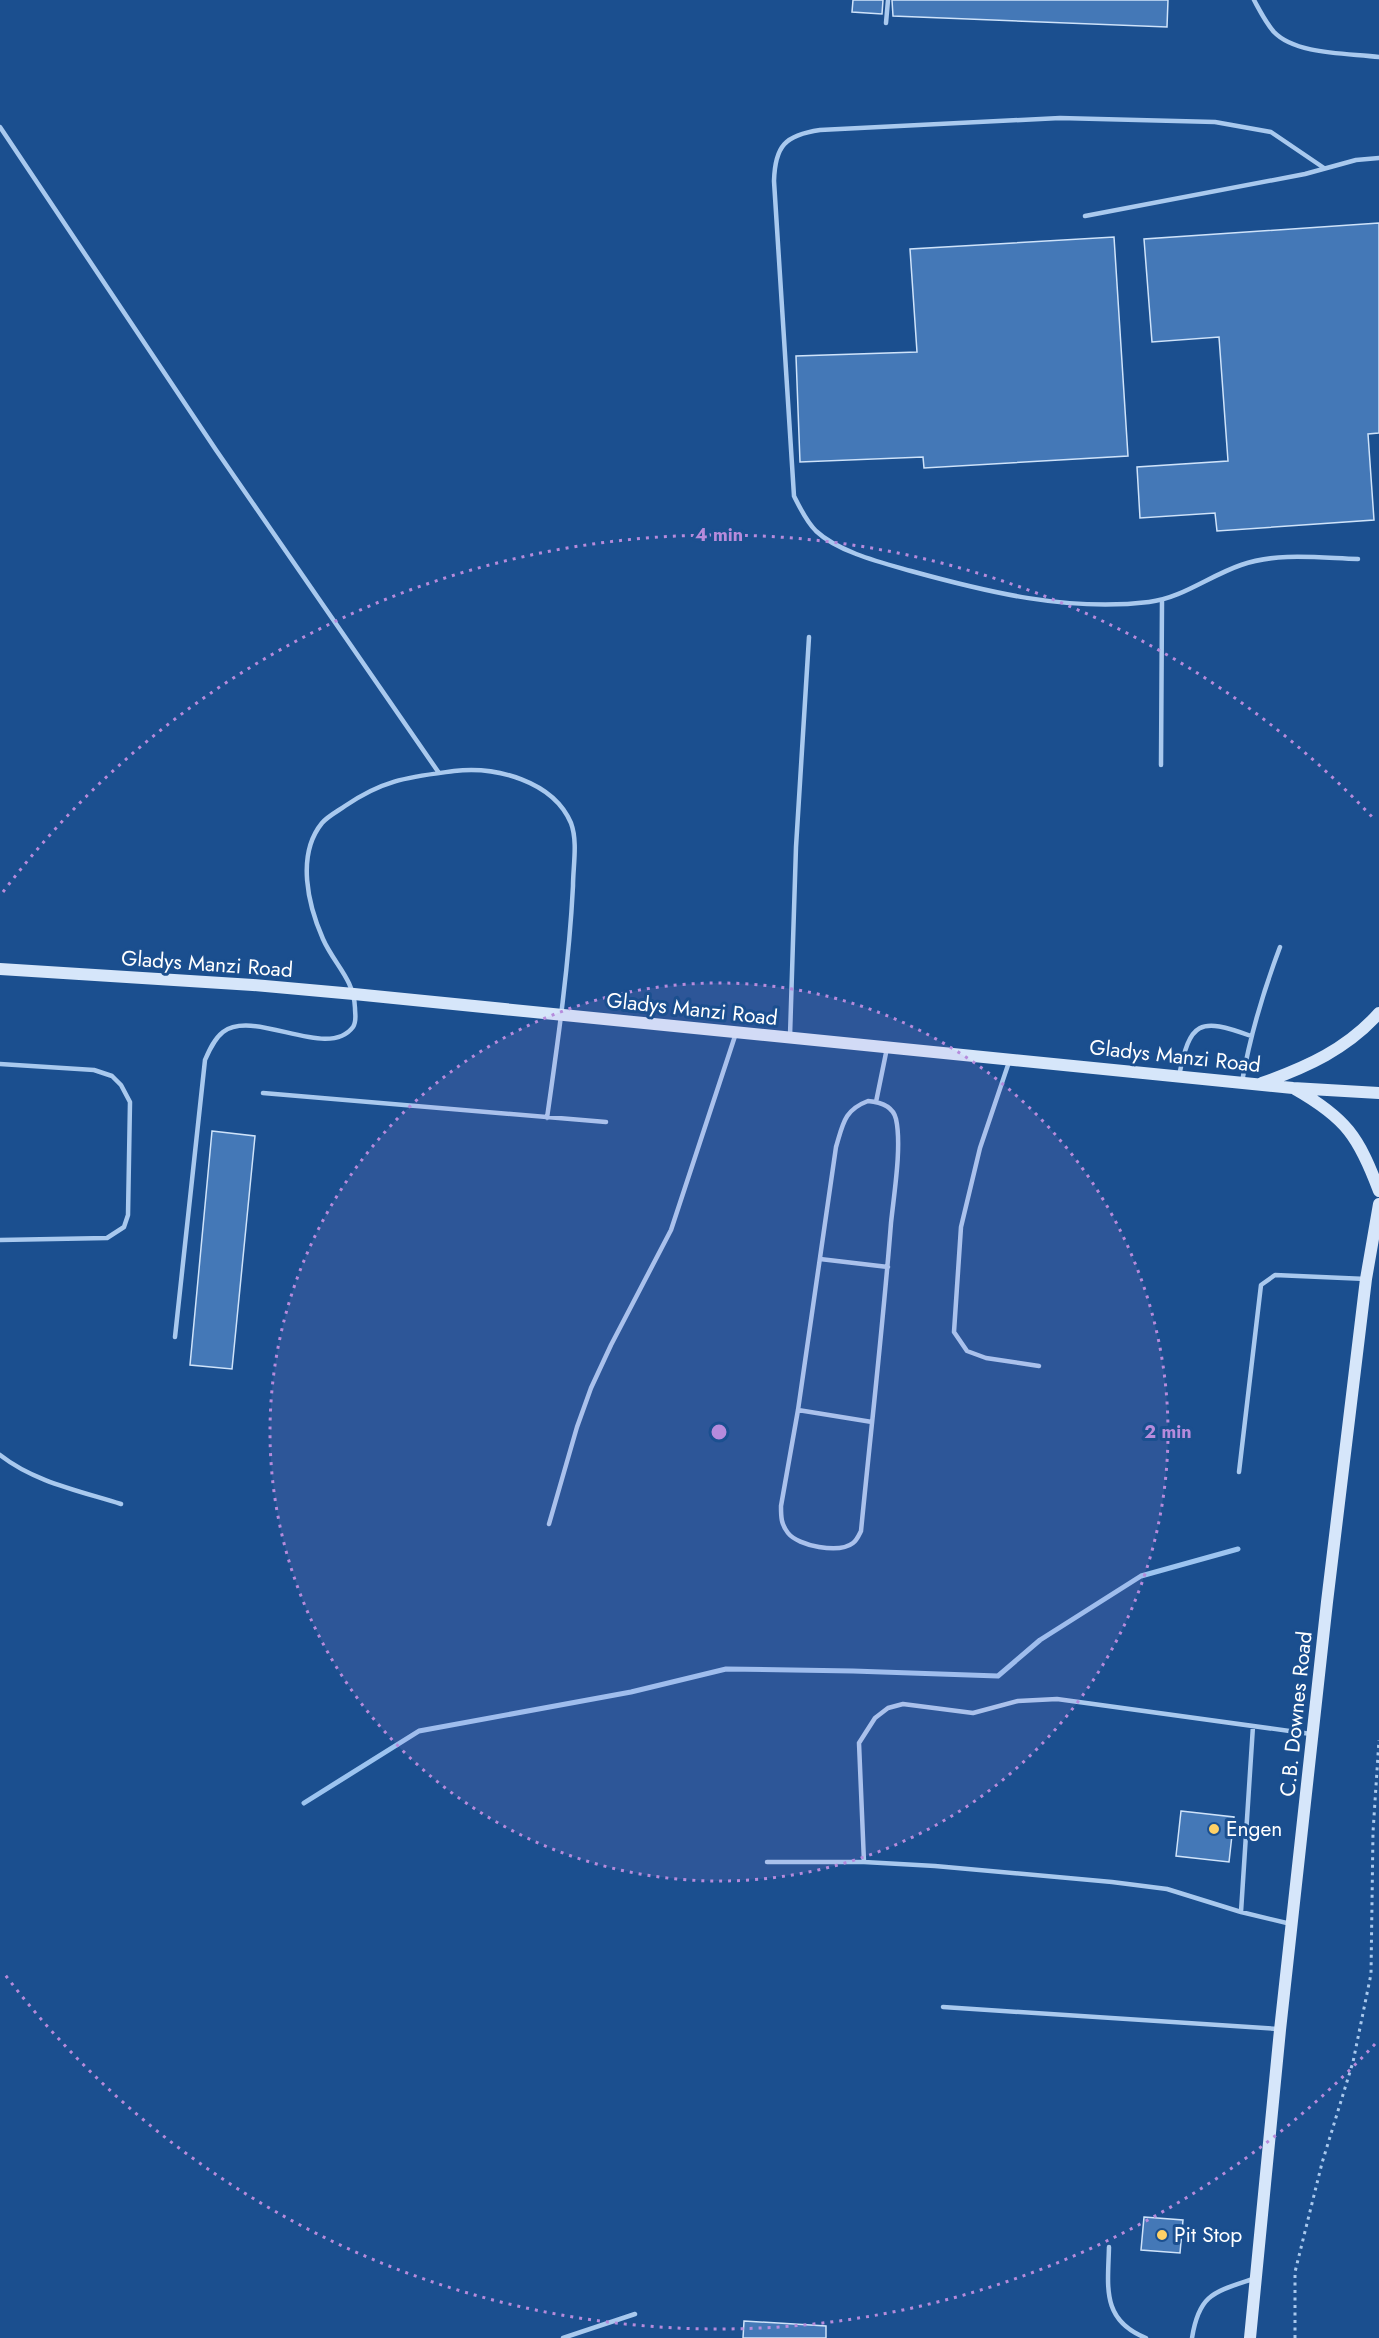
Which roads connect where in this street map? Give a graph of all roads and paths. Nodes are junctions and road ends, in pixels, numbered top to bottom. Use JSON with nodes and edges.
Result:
{"nodes":[{"id":1,"x":888,"y":0,"type":"edge"},
{"id":2,"x":1254,"y":0,"type":"edge"},
{"id":3,"x":886,"y":23,"type":"dead end"},
{"id":4,"x":1379,"y":57,"type":"edge"},
{"id":5,"x":0,"y":128,"type":"edge"},
{"id":6,"x":1379,"y":158,"type":"edge"},
{"id":7,"x":1324,"y":168,"type":"junction"},
{"id":8,"x":1085,"y":216,"type":"dead end"},
{"id":9,"x":1358,"y":559,"type":"dead end"},
{"id":10,"x":1162,"y":600,"type":"junction"},
{"id":11,"x":809,"y":637,"type":"dead end"},
{"id":12,"x":1161,"y":765,"type":"dead end"},
{"id":13,"x":439,"y":773,"type":"junction"},
{"id":14,"x":1280,"y":947,"type":"dead end"},
{"id":15,"x":0,"y":969,"type":"edge"},
{"id":16,"x":354,"y":994,"type":"junction"},
{"id":17,"x":1379,"y":1013,"type":"edge"},
{"id":18,"x":562,"y":1015,"type":"junction"},
{"id":19,"x":736,"y":1033,"type":"junction"},
{"id":20,"x":1251,"y":1036,"type":"junction"},
{"id":21,"x":790,"y":1038,"type":"junction"},
{"id":22,"x":887,"y":1047,"type":"junction"},
{"id":23,"x":1010,"y":1059,"type":"junction"},
{"id":24,"x":0,"y":1064,"type":"edge"},
{"id":25,"x":1179,"y":1076,"type":"junction"},
{"id":26,"x":1242,"y":1083,"type":"junction"},
{"id":27,"x":1258,"y":1084,"type":"junction"},
{"id":28,"x":1293,"y":1088,"type":"junction"},
{"id":29,"x":263,"y":1093,"type":"dead end"},
{"id":30,"x":1379,"y":1093,"type":"edge"},
{"id":31,"x":876,"y":1102,"type":"junction"},
{"id":32,"x":547,"y":1118,"type":"junction"},
{"id":33,"x":606,"y":1122,"type":"dead end"},
{"id":34,"x":1379,"y":1191,"type":"edge"},
{"id":35,"x":1379,"y":1204,"type":"edge"},
{"id":36,"x":1377,"y":1226,"type":"edge"},
{"id":37,"x":0,"y":1240,"type":"edge"},
{"id":38,"x":820,"y":1259,"type":"junction"},
{"id":39,"x":888,"y":1267,"type":"junction"},
{"id":40,"x":1366,"y":1280,"type":"junction"},
{"id":41,"x":175,"y":1337,"type":"dead end"},
{"id":42,"x":1039,"y":1366,"type":"dead end"},
{"id":43,"x":798,"y":1410,"type":"junction"},
{"id":44,"x":872,"y":1422,"type":"junction"},
{"id":45,"x":0,"y":1455,"type":"edge"},
{"id":46,"x":1239,"y":1472,"type":"dead end"},
{"id":47,"x":121,"y":1504,"type":"dead end"},
{"id":48,"x":549,"y":1524,"type":"dead end"},
{"id":49,"x":1253,"y":1726,"type":"junction"},
{"id":50,"x":1313,"y":1734,"type":"junction"},
{"id":51,"x":1379,"y":1740,"type":"edge"},
{"id":52,"x":767,"y":1862,"type":"dead end"},
{"id":53,"x":864,"y":1862,"type":"junction"},
{"id":54,"x":1241,"y":1912,"type":"junction"},
{"id":55,"x":1292,"y":1924,"type":"junction"},
{"id":56,"x":943,"y":2007,"type":"dead end"},
{"id":57,"x":1280,"y":2030,"type":"junction"},
{"id":58,"x":1109,"y":2247,"type":"dead end"},
{"id":59,"x":1256,"y":2278,"type":"junction"},
{"id":60,"x":635,"y":2314,"type":"dead end"},
{"id":61,"x":563,"y":2338,"type":"edge"},
{"id":62,"x":1146,"y":2338,"type":"edge"},
{"id":63,"x":1192,"y":2338,"type":"edge"},
{"id":64,"x":1250,"y":2338,"type":"edge"},
{"id":65,"x":1295,"y":2338,"type":"edge"}],
"edges":[{"from":1,"to":3,"type":"lane"},
{"from":2,"to":4,"type":"lane"},
{"from":5,"to":13,"type":"lane"},
{"from":6,"to":7,"type":"lane"},
{"from":7,"to":8,"type":"lane"},
{"from":7,"to":10,"type":"lane"},
{"from":9,"to":10,"type":"lane"},
{"from":10,"to":12,"type":"lane"},
{"from":11,"to":21,"type":"lane"},
{"from":13,"to":16,"type":"lane"},
{"from":13,"to":18,"type":"lane"},
{"from":14,"to":20,"type":"lane"},
{"from":15,"to":16,"type":"main road","name":"Gladys Manzi Road"},
{"from":16,"to":18,"type":"main road","name":"Gladys Manzi Road"},
{"from":16,"to":41,"type":"lane"},
{"from":17,"to":27,"type":"main road"},
{"from":18,"to":19,"type":"main road","name":"Gladys Manzi Road"},
{"from":18,"to":32,"type":"lane"},
{"from":19,"to":21,"type":"main road","name":"Gladys Manzi Road"},
{"from":19,"to":48,"type":"lane"},
{"from":20,"to":25,"type":"lane"},
{"from":20,"to":26,"type":"lane"},
{"from":21,"to":22,"type":"main road","name":"Gladys Manzi Road"},
{"from":22,"to":23,"type":"main road","name":"Gladys Manzi Road"},
{"from":22,"to":31,"type":"lane"},
{"from":23,"to":25,"type":"main road","name":"Gladys Manzi Road"},
{"from":23,"to":42,"type":"lane"},
{"from":24,"to":37,"type":"lane"},
{"from":25,"to":26,"type":"main road","name":"Gladys Manzi Road"},
{"from":26,"to":27,"type":"main road","name":"Gladys Manzi Road"},
{"from":27,"to":28,"type":"main road","name":"Gladys Manzi Road"},
{"from":28,"to":30,"type":"main road","name":"Gladys Manzi Road"},
{"from":28,"to":34,"type":"main road"},
{"from":29,"to":32,"type":"lane"},
{"from":31,"to":38,"type":"lane"},
{"from":31,"to":39,"type":"lane"},
{"from":32,"to":33,"type":"lane"},
{"from":35,"to":36,"type":"main road","name":"C.B. Downes Road"},
{"from":36,"to":40,"type":"main road","name":"C.B. Downes Road"},
{"from":38,"to":39,"type":"lane"},
{"from":38,"to":43,"type":"lane"},
{"from":39,"to":44,"type":"lane"},
{"from":40,"to":46,"type":"lane"},
{"from":40,"to":50,"type":"main road","name":"C.B. Downes Road"},
{"from":43,"to":44,"type":"lane"},
{"from":43,"to":44,"type":"lane"},
{"from":45,"to":47,"type":"lane"},
{"from":49,"to":50,"type":"lane"},
{"from":49,"to":53,"type":"lane"},
{"from":49,"to":54,"type":"lane"},
{"from":50,"to":55,"type":"main road","name":"C.B. Downes Road"},
{"from":51,"to":65,"type":"path"},
{"from":52,"to":53,"type":"lane"},
{"from":53,"to":54,"type":"lane"},
{"from":54,"to":55,"type":"lane"},
{"from":55,"to":57,"type":"main road","name":"C.B. Downes Road"},
{"from":56,"to":57,"type":"lane"},
{"from":57,"to":59,"type":"main road","name":"C.B. Downes Road"},
{"from":58,"to":62,"type":"lane"},
{"from":59,"to":63,"type":"lane"},
{"from":59,"to":64,"type":"main road","name":"C.B. Downes Road"},
{"from":60,"to":61,"type":"lane"}]}
